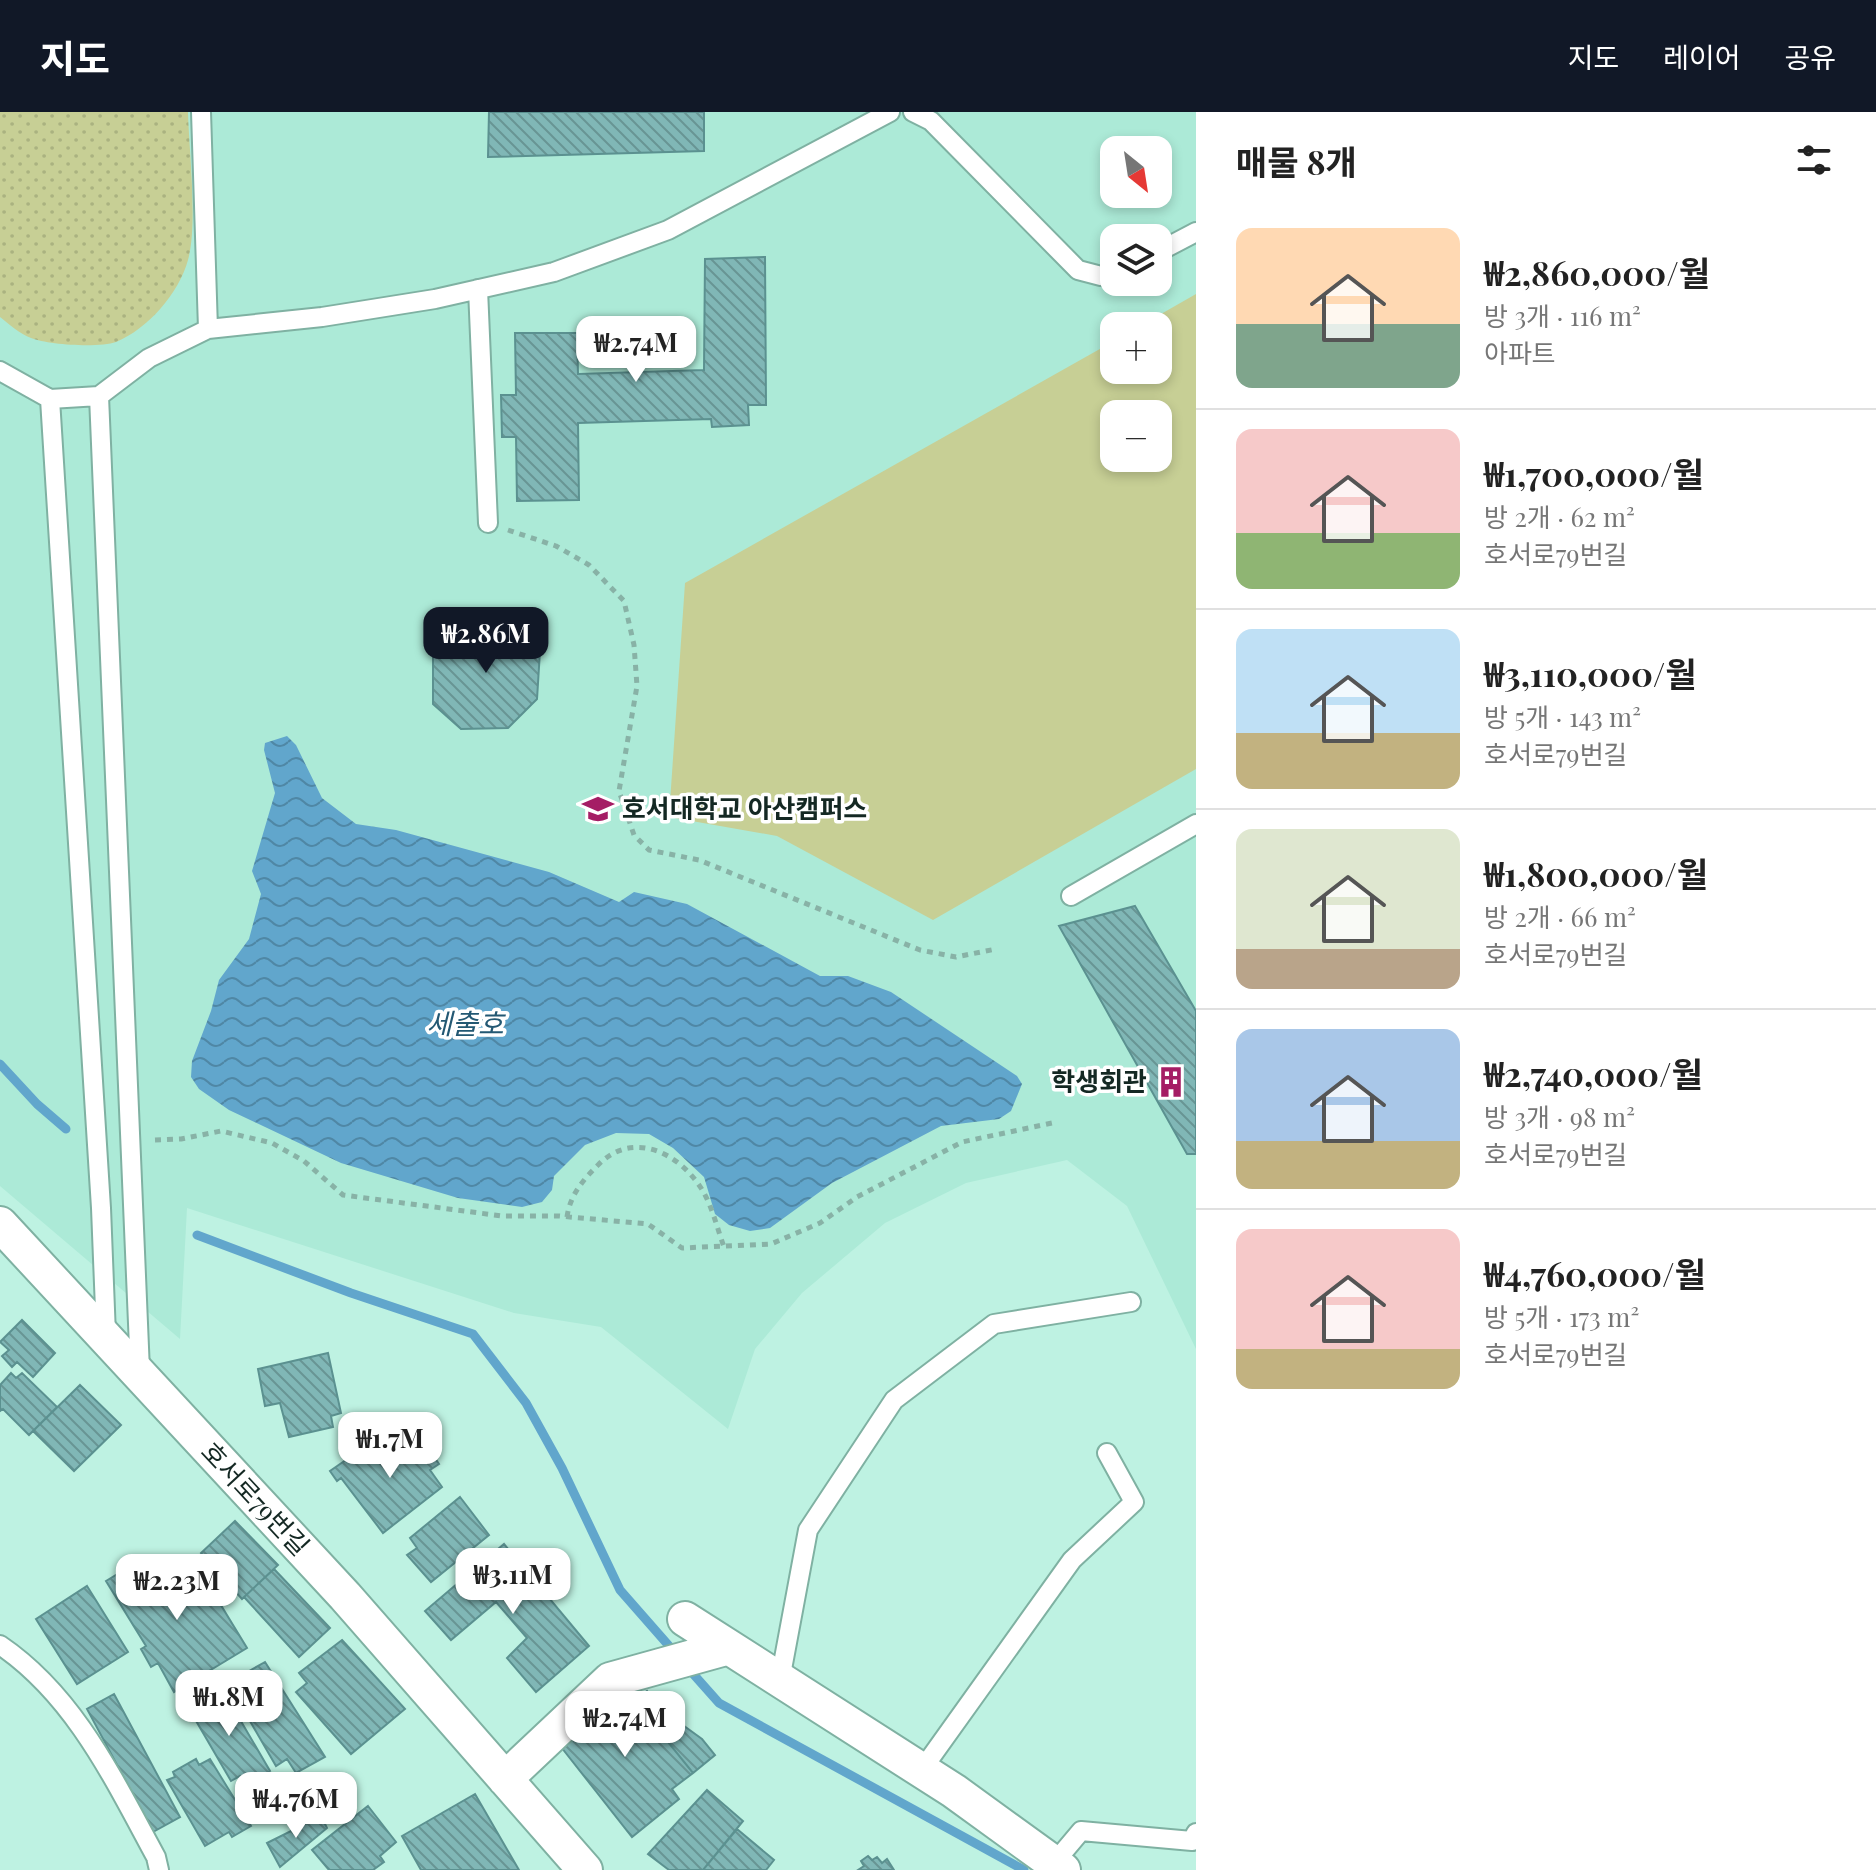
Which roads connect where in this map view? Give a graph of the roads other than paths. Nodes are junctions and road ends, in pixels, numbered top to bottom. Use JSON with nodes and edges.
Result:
{"nodes":[{"id":1,"x":201,"y":112,"type":"edge"},
{"id":2,"x":890,"y":112,"type":"edge"},
{"id":3,"x":913,"y":112,"type":"edge"},
{"id":4,"x":868,"y":117,"type":"edge"},
{"id":5,"x":1196,"y":232,"type":"edge"},
{"id":6,"x":1172,"y":245,"type":"edge"},
{"id":7,"x":1100,"y":276,"type":"edge"},
{"id":8,"x":478,"y":289,"type":"junction"},
{"id":9,"x":208,"y":329,"type":"junction"},
{"id":10,"x":0,"y":371,"type":"edge"},
{"id":11,"x":99,"y":396,"type":"junction"},
{"id":12,"x":50,"y":399,"type":"junction"},
{"id":13,"x":488,"y":523,"type":"road end"},
{"id":14,"x":1196,"y":824,"type":"edge"},
{"id":15,"x":1071,"y":896,"type":"dead end"},
{"id":16,"x":0,"y":1224,"type":"edge"},
{"id":17,"x":1131,"y":1302,"type":"dead end"},
{"id":18,"x":106,"y":1338,"type":"junction"},
{"id":19,"x":140,"y":1373,"type":"junction"},
{"id":20,"x":1107,"y":1453,"type":"dead end"},
{"id":21,"x":685,"y":1619,"type":"dead end"},
{"id":22,"x":0,"y":1645,"type":"edge"},
{"id":23,"x":721,"y":1650,"type":"junction"},
{"id":24,"x":780,"y":1680,"type":"junction"},
{"id":25,"x":921,"y":1771,"type":"junction"},
{"id":26,"x":505,"y":1779,"type":"junction"},
{"id":27,"x":1196,"y":1833,"type":"edge"},
{"id":28,"x":1058,"y":1867,"type":"edge"},
{"id":29,"x":159,"y":1870,"type":"edge"},
{"id":30,"x":585,"y":1870,"type":"edge"}],
"edges":[{"from":1,"to":9,"type":"lane"},
{"from":2,"to":4,"type":"lane"},
{"from":3,"to":7,"type":"lane"},
{"from":4,"to":8,"type":"lane"},
{"from":5,"to":6,"type":"lane"},
{"from":8,"to":9,"type":"lane"},
{"from":8,"to":13,"type":"lane"},
{"from":9,"to":11,"type":"lane"},
{"from":10,"to":12,"type":"lane"},
{"from":11,"to":12,"type":"lane"},
{"from":11,"to":19,"type":"lane"},
{"from":12,"to":18,"type":"lane"},
{"from":14,"to":15,"type":"lane"},
{"from":16,"to":18,"type":"street","name":"호서로79번길"},
{"from":17,"to":24,"type":"lane"},
{"from":18,"to":19,"type":"street","name":"호서로79번길"},
{"from":19,"to":26,"type":"street","name":"호서로79번길"},
{"from":20,"to":25,"type":"lane"},
{"from":21,"to":23,"type":"street"},
{"from":22,"to":29,"type":"lane"},
{"from":23,"to":24,"type":"street"},
{"from":23,"to":26,"type":"street"},
{"from":24,"to":25,"type":"street"},
{"from":25,"to":28,"type":"street"},
{"from":26,"to":30,"type":"street","name":"호서로79번길"},
{"from":27,"to":28,"type":"lane"}]}
